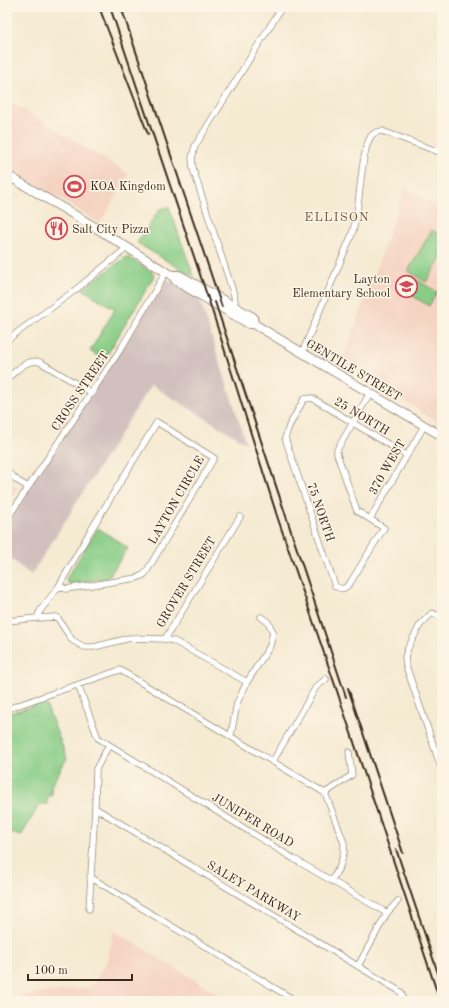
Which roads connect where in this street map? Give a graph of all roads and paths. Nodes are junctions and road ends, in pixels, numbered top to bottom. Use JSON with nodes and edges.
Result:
{"nodes":[{"id":1,"x":282,"y":7,"type":"edge"},
{"id":2,"x":442,"y":153,"type":"edge"},
{"id":3,"x":7,"y":175,"type":"edge"},
{"id":4,"x":128,"y":247,"type":"junction"},
{"id":5,"x":169,"y":274,"type":"junction"},
{"id":6,"x":233,"y":306,"type":"junction"},
{"id":7,"x":254,"y":324,"type":"junction"},
{"id":8,"x":7,"y":340,"type":"edge"},
{"id":9,"x":302,"y":353,"type":"junction"},
{"id":10,"x":7,"y":379,"type":"edge"},
{"id":11,"x":92,"y":393,"type":"junction"},
{"id":12,"x":370,"y":393,"type":"junction"},
{"id":13,"x":352,"y":423,"type":"junction"},
{"id":14,"x":424,"y":426,"type":"junction"},
{"id":15,"x":442,"y":436,"type":"edge"},
{"id":16,"x":285,"y":438,"type":"joint"},
{"id":17,"x":406,"y":455,"type":"junction"},
{"id":18,"x":7,"y":472,"type":"edge"},
{"id":19,"x":28,"y":488,"type":"junction"},
{"id":20,"x":240,"y":517,"type":"dead end"},
{"id":21,"x":7,"y":519,"type":"edge"},
{"id":22,"x":370,"y":519,"type":"junction"},
{"id":23,"x":59,"y":586,"type":"junction"},
{"id":24,"x":261,"y":617,"type":"dead end"},
{"id":25,"x":442,"y":617,"type":"edge"},
{"id":26,"x":37,"y":618,"type":"junction"},
{"id":27,"x":7,"y":621,"type":"edge"},
{"id":28,"x":165,"y":639,"type":"junction"},
{"id":29,"x":326,"y":678,"type":"dead end"},
{"id":30,"x":247,"y":682,"type":"junction"},
{"id":31,"x":78,"y":685,"type":"junction"},
{"id":32,"x":7,"y":709,"type":"edge"},
{"id":33,"x":231,"y":735,"type":"junction"},
{"id":34,"x":109,"y":745,"type":"junction"},
{"id":35,"x":349,"y":752,"type":"dead end"},
{"id":36,"x":273,"y":761,"type":"junction"},
{"id":37,"x":442,"y":770,"type":"edge"},
{"id":38,"x":325,"y":792,"type":"junction"},
{"id":39,"x":95,"y":808,"type":"junction"},
{"id":40,"x":90,"y":877,"type":"junction"},
{"id":41,"x":332,"y":880,"type":"junction"},
{"id":42,"x":398,"y":901,"type":"dead end"},
{"id":43,"x":89,"y":909,"type":"dead end"},
{"id":44,"x":387,"y":913,"type":"junction"},
{"id":45,"x":358,"y":966,"type":"junction"},
{"id":46,"x":296,"y":1001,"type":"edge"},
{"id":47,"x":404,"y":1001,"type":"edge"}],
"edges":[{"from":1,"to":6,"type":"street"},
{"from":2,"to":9,"type":"street"},
{"from":3,"to":4,"type":"main road","name":"GENTILE STREET"},
{"from":4,"to":5,"type":"main road","name":"GENTILE STREET"},
{"from":4,"to":8,"type":"street"},
{"from":5,"to":6,"type":"main road","name":"GENTILE STREET"},
{"from":5,"to":7,"type":"main road","name":"GENTILE STREET"},
{"from":5,"to":11,"type":"street","name":"CROSS STREET"},
{"from":6,"to":7,"type":"main road","name":"GENTILE STREET"},
{"from":7,"to":9,"type":"main road","name":"GENTILE STREET"},
{"from":9,"to":12,"type":"main road","name":"GENTILE STREET"},
{"from":10,"to":11,"type":"street"},
{"from":11,"to":19,"type":"street","name":"CROSS STREET"},
{"from":12,"to":13,"type":"street"},
{"from":12,"to":14,"type":"main road","name":"GENTILE STREET"},
{"from":13,"to":16,"type":"street","name":"25 NORTH"},
{"from":13,"to":17,"type":"street","name":"25 NORTH"},
{"from":13,"to":22,"type":"street"},
{"from":14,"to":15,"type":"main road","name":"GENTILE STREET"},
{"from":14,"to":17,"type":"street","name":"370 WEST"},
{"from":16,"to":22,"type":"street","name":"75 NORTH"},
{"from":17,"to":22,"type":"street","name":"370 WEST"},
{"from":18,"to":19,"type":"street"},
{"from":19,"to":21,"type":"street","name":"CROSS STREET"},
{"from":20,"to":28,"type":"street","name":"GROVER STREET"},
{"from":23,"to":23,"type":"street","name":"LAYTON CIRCLE"},
{"from":23,"to":26,"type":"street","name":"LAYTON CIRCLE"},
{"from":24,"to":30,"type":"street"},
{"from":25,"to":37,"type":"street"},
{"from":26,"to":27,"type":"street"},
{"from":26,"to":28,"type":"street","name":"GROVER STREET"},
{"from":28,"to":30,"type":"street"},
{"from":29,"to":36,"type":"street"},
{"from":30,"to":33,"type":"street"},
{"from":31,"to":32,"type":"street"},
{"from":31,"to":33,"type":"street"},
{"from":31,"to":34,"type":"street","name":"JUNIPER ROAD"},
{"from":33,"to":36,"type":"street"},
{"from":34,"to":39,"type":"street"},
{"from":34,"to":41,"type":"street","name":"JUNIPER ROAD"},
{"from":35,"to":38,"type":"street"},
{"from":36,"to":38,"type":"street"},
{"from":38,"to":41,"type":"street"},
{"from":39,"to":40,"type":"street"},
{"from":39,"to":45,"type":"street","name":"SALEY PARKWAY"},
{"from":40,"to":43,"type":"street"},
{"from":40,"to":46,"type":"street"},
{"from":41,"to":44,"type":"street","name":"JUNIPER ROAD"},
{"from":42,"to":44,"type":"street"},
{"from":44,"to":45,"type":"street"},
{"from":45,"to":47,"type":"street","name":"SALEY PARKWAY"}]}
